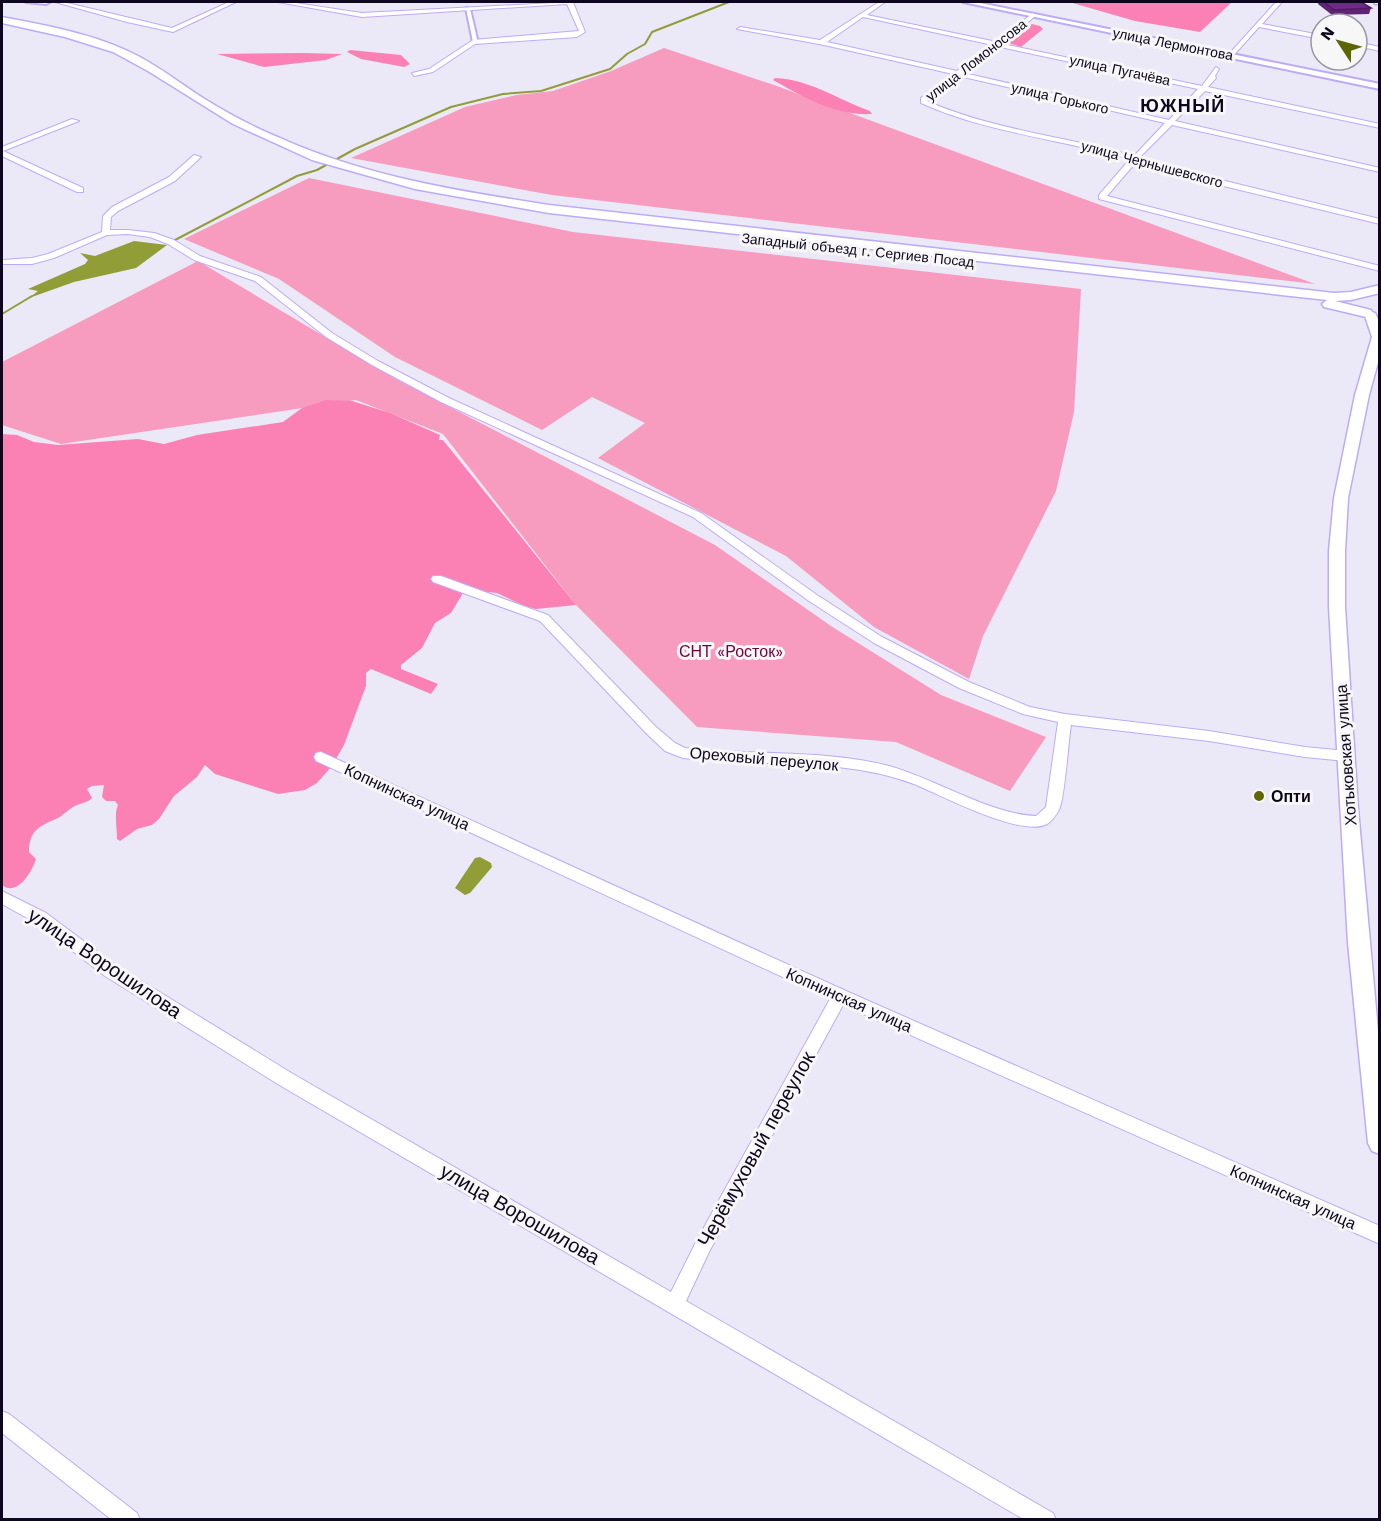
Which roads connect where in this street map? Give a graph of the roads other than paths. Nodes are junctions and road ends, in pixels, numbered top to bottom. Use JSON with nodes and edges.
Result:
{"nodes":[{"id":1,"x":30,"y":2,"type":"edge"},
{"id":2,"x":46,"y":2,"type":"edge"},
{"id":3,"x":58,"y":2,"type":"edge"},
{"id":4,"x":233,"y":2,"type":"edge"},
{"id":5,"x":281,"y":2,"type":"edge"},
{"id":6,"x":569,"y":2,"type":"edge"},
{"id":7,"x":882,"y":2,"type":"edge"},
{"id":8,"x":967,"y":2,"type":"edge"},
{"id":9,"x":1279,"y":2,"type":"edge"},
{"id":10,"x":468,"y":9,"type":"junction"},
{"id":11,"x":861,"y":15,"type":"junction"},
{"id":12,"x":1033,"y":15,"type":"junction"},
{"id":13,"x":2,"y":22,"type":"edge"},
{"id":14,"x":1257,"y":25,"type":"junction"},
{"id":15,"x":740,"y":29,"type":"dead end"},
{"id":16,"x":1309,"y":35,"type":"edge"},
{"id":17,"x":476,"y":42,"type":"junction"},
{"id":18,"x":821,"y":43,"type":"junction"},
{"id":19,"x":999,"y":44,"type":"junction"},
{"id":20,"x":1231,"y":55,"type":"junction"},
{"id":21,"x":1216,"y":69,"type":"dead end"},
{"id":22,"x":414,"y":74,"type":"dead end"},
{"id":23,"x":958,"y":75,"type":"junction"},
{"id":24,"x":1380,"y":87,"type":"edge"},
{"id":25,"x":1204,"y":88,"type":"junction"},
{"id":26,"x":926,"y":104,"type":"joint"},
{"id":27,"x":75,"y":121,"type":"dead end"},
{"id":28,"x":1170,"y":123,"type":"junction"},
{"id":29,"x":1380,"y":126,"type":"edge"},
{"id":30,"x":2,"y":151,"type":"edge"},
{"id":31,"x":197,"y":157,"type":"dead end"},
{"id":32,"x":1136,"y":159,"type":"junction"},
{"id":33,"x":1380,"y":170,"type":"edge"},
{"id":34,"x":355,"y":173,"type":"junction"},
{"id":35,"x":80,"y":190,"type":"dead end"},
{"id":36,"x":1380,"y":222,"type":"edge"},
{"id":37,"x":106,"y":233,"type":"junction"},
{"id":38,"x":2,"y":262,"type":"edge"},
{"id":39,"x":1380,"y":269,"type":"edge"},
{"id":40,"x":1378,"y":288,"type":"edge"},
{"id":41,"x":1360,"y":293,"type":"junction"},
{"id":42,"x":1372,"y":316,"type":"edge"},
{"id":43,"x":1380,"y":346,"type":"edge"},
{"id":44,"x":1369,"y":368,"type":"junction"},
{"id":45,"x":437,"y":579,"type":"dead end"},
{"id":46,"x":1065,"y":719,"type":"junction"},
{"id":47,"x":1346,"y":756,"type":"junction"},
{"id":48,"x":321,"y":757,"type":"dead end"},
{"id":49,"x":2,"y":897,"type":"edge"},
{"id":50,"x":840,"y":996,"type":"junction"},
{"id":51,"x":1380,"y":1143,"type":"edge"},
{"id":52,"x":1380,"y":1235,"type":"edge"},
{"id":53,"x":675,"y":1304,"type":"junction"},
{"id":54,"x":2,"y":1421,"type":"edge"},
{"id":55,"x":130,"y":1520,"type":"edge"},
{"id":56,"x":1046,"y":1520,"type":"edge"}],
"edges":[{"from":1,"to":2,"type":"street"},
{"from":3,"to":4,"type":"street"},
{"from":5,"to":10,"type":"street"},
{"from":6,"to":10,"type":"street"},
{"from":6,"to":17,"type":"street"},
{"from":7,"to":11,"type":"street"},
{"from":8,"to":12,"type":"street","name":"улица Лермонтова"},
{"from":9,"to":14,"type":"street"},
{"from":10,"to":17,"type":"street"},
{"from":11,"to":18,"type":"street"},
{"from":11,"to":19,"type":"street","name":"улица Пугачёва"},
{"from":12,"to":19,"type":"street","name":"улица Ломоносова"},
{"from":12,"to":20,"type":"street","name":"улица Лермонтова"},
{"from":13,"to":34,"type":"main road"},
{"from":14,"to":16,"type":"street"},
{"from":14,"to":20,"type":"street"},
{"from":15,"to":18,"type":"street","name":"улица Горького"},
{"from":17,"to":22,"type":"street"},
{"from":18,"to":23,"type":"street","name":"улица Горького"},
{"from":19,"to":23,"type":"street","name":"улица Ломоносова"},
{"from":19,"to":25,"type":"street","name":"улица Пугачёва"},
{"from":20,"to":24,"type":"street","name":"улица Лермонтова"},
{"from":21,"to":25,"type":"street"},
{"from":23,"to":26,"type":"street","name":"улица Ломоносова"},
{"from":23,"to":28,"type":"street","name":"улица Горького"},
{"from":25,"to":28,"type":"street"},
{"from":25,"to":29,"type":"street","name":"улица Пугачёва"},
{"from":26,"to":32,"type":"street","name":"улица Чернышевского"},
{"from":27,"to":30,"type":"street"},
{"from":28,"to":32,"type":"street"},
{"from":28,"to":33,"type":"street","name":"улица Горького"},
{"from":30,"to":35,"type":"street"},
{"from":31,"to":37,"type":"street"},
{"from":32,"to":36,"type":"street","name":"улица Чернышевского"},
{"from":32,"to":39,"type":"street"},
{"from":34,"to":41,"type":"main road","name":"Западный объезд г. Сергиев Посад"},
{"from":34,"to":42,"type":"main road","name":"Западный объезд г. Сергиев Посад"},
{"from":37,"to":38,"type":"street"},
{"from":37,"to":46,"type":"street"},
{"from":40,"to":41,"type":"main road","name":"Западный объезд г. Сергиев Посад"},
{"from":41,"to":42,"type":"main road"},
{"from":42,"to":44,"type":"main road"},
{"from":43,"to":44,"type":"main road"},
{"from":44,"to":47,"type":"main road","name":"Хотьковская улица"},
{"from":45,"to":46,"type":"street","name":"Ореховый переулок"},
{"from":46,"to":47,"type":"street"},
{"from":47,"to":51,"type":"main road","name":"Хотьковская улица"},
{"from":48,"to":50,"type":"street","name":"Копнинская улица"},
{"from":49,"to":53,"type":"street","name":"улица Ворошилова"},
{"from":50,"to":52,"type":"street","name":"Копнинская улица"},
{"from":50,"to":53,"type":"street","name":"Черёмуховый переулок"},
{"from":53,"to":56,"type":"street","name":"улица Ворошилова"},
{"from":54,"to":55,"type":"street"}]}
